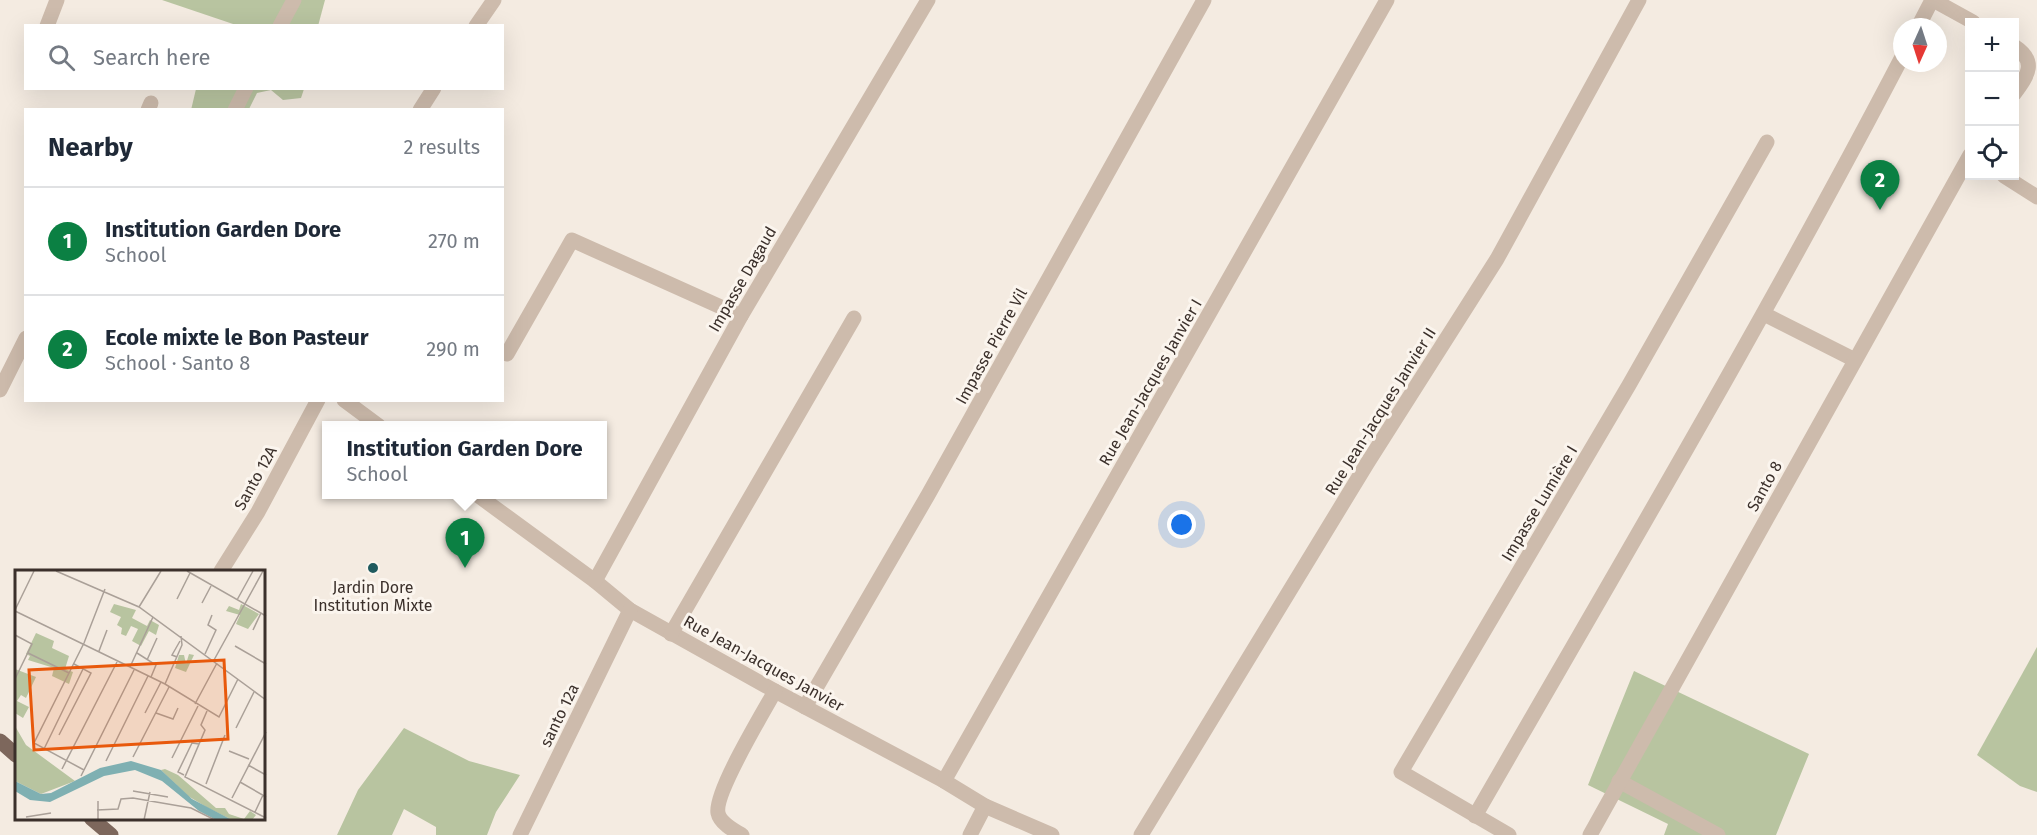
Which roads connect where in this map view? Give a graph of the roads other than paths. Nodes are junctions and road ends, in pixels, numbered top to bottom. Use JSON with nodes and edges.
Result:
{"nodes":[{"id":1,"x":57,"y":0,"type":"edge"},
{"id":2,"x":294,"y":0,"type":"edge"},
{"id":3,"x":494,"y":0,"type":"edge"},
{"id":4,"x":928,"y":0,"type":"edge"},
{"id":5,"x":1204,"y":0,"type":"edge"},
{"id":6,"x":1387,"y":0,"type":"edge"},
{"id":7,"x":1639,"y":0,"type":"edge"},
{"id":8,"x":1932,"y":0,"type":"edge"},
{"id":9,"x":1923,"y":18,"type":"edge"},
{"id":10,"x":1966,"y":18,"type":"edge"},
{"id":11,"x":47,"y":24,"type":"edge"},
{"id":12,"x":281,"y":24,"type":"edge"},
{"id":13,"x":477,"y":24,"type":"edge"},
{"id":14,"x":2019,"y":48,"type":"edge"},
{"id":15,"x":1894,"y":72,"type":"edge"},
{"id":16,"x":2019,"y":87,"type":"edge"},
{"id":17,"x":245,"y":90,"type":"edge"},
{"id":18,"x":433,"y":90,"type":"edge"},
{"id":19,"x":236,"y":108,"type":"edge"},
{"id":20,"x":421,"y":108,"type":"edge"},
{"id":21,"x":1767,"y":142,"type":"dead end"},
{"id":22,"x":1965,"y":164,"type":"edge"},
{"id":23,"x":2010,"y":180,"type":"edge"},
{"id":24,"x":2037,"y":197,"type":"edge"},
{"id":25,"x":1764,"y":314,"type":"junction"},
{"id":26,"x":741,"y":316,"type":"junction"},
{"id":27,"x":854,"y":318,"type":"dead end"},
{"id":28,"x":24,"y":342,"type":"edge"},
{"id":29,"x":507,"y":354,"type":"dead end"},
{"id":30,"x":1855,"y":360,"type":"junction"},
{"id":31,"x":0,"y":390,"type":"edge"},
{"id":32,"x":317,"y":402,"type":"edge"},
{"id":33,"x":347,"y":402,"type":"edge"},
{"id":34,"x":372,"y":421,"type":"edge"},
{"id":35,"x":482,"y":499,"type":"edge"},
{"id":36,"x":222,"y":570,"type":"edge"},
{"id":37,"x":595,"y":581,"type":"junction"},
{"id":38,"x":630,"y":610,"type":"junction"},
{"id":39,"x":671,"y":633,"type":"junction"},
{"id":40,"x":775,"y":691,"type":"junction"},
{"id":41,"x":805,"y":707,"type":"junction"},
{"id":42,"x":0,"y":741,"type":"edge"},
{"id":43,"x":15,"y":754,"type":"edge"},
{"id":44,"x":944,"y":781,"type":"junction"},
{"id":45,"x":1619,"y":781,"type":"junction"},
{"id":46,"x":985,"y":806,"type":"junction"},
{"id":47,"x":1476,"y":816,"type":"junction"},
{"id":48,"x":92,"y":820,"type":"edge"},
{"id":49,"x":109,"y":834,"type":"edge"},
{"id":50,"x":520,"y":835,"type":"edge"},
{"id":51,"x":742,"y":835,"type":"edge"},
{"id":52,"x":970,"y":835,"type":"edge"},
{"id":53,"x":1052,"y":835,"type":"edge"},
{"id":54,"x":1141,"y":835,"type":"edge"},
{"id":55,"x":1509,"y":835,"type":"edge"},
{"id":56,"x":1590,"y":835,"type":"edge"},
{"id":57,"x":1718,"y":835,"type":"edge"}],
"edges":[{"from":1,"to":11,"type":"street"},
{"from":2,"to":12,"type":"street"},
{"from":3,"to":13,"type":"street"},
{"from":4,"to":26,"type":"street","name":"Impasse Dagaud"},
{"from":5,"to":41,"type":"street","name":"Impasse Pierre Vil"},
{"from":6,"to":44,"type":"street","name":"Rue Jean-Jacques Janvier I"},
{"from":7,"to":54,"type":"street","name":"Rue Jean-Jacques Janvier II"},
{"from":8,"to":9,"type":"street"},
{"from":8,"to":10,"type":"street"},
{"from":14,"to":16,"type":"street"},
{"from":15,"to":25,"type":"street"},
{"from":17,"to":19,"type":"street"},
{"from":18,"to":20,"type":"street"},
{"from":21,"to":47,"type":"street","name":"Impasse Lumière I"},
{"from":22,"to":30,"type":"street","name":"Santo 8"},
{"from":23,"to":24,"type":"street"},
{"from":25,"to":30,"type":"street"},
{"from":25,"to":47,"type":"street"},
{"from":26,"to":29,"type":"street"},
{"from":26,"to":37,"type":"street","name":"Impasse Dagaud"},
{"from":27,"to":39,"type":"street"},
{"from":28,"to":31,"type":"street"},
{"from":30,"to":45,"type":"street","name":"Santo 8"},
{"from":32,"to":36,"type":"street","name":"Santo 12A"},
{"from":33,"to":34,"type":"street"},
{"from":35,"to":37,"type":"street","name":"Rue Jean-Jacques Janvier"},
{"from":37,"to":38,"type":"street","name":"Rue Jean-Jacques Janvier"},
{"from":38,"to":39,"type":"street","name":"Rue Jean-Jacques Janvier"},
{"from":38,"to":50,"type":"street","name":"santo 12a"},
{"from":39,"to":40,"type":"street","name":"Rue Jean-Jacques Janvier"},
{"from":40,"to":41,"type":"street","name":"Rue Jean-Jacques Janvier"},
{"from":40,"to":51,"type":"street"},
{"from":41,"to":44,"type":"street","name":"Rue Jean-Jacques Janvier"},
{"from":42,"to":43,"type":"main road"},
{"from":44,"to":46,"type":"street","name":"Rue Jean-Jacques Janvier"},
{"from":45,"to":56,"type":"street","name":"Santo 8"},
{"from":45,"to":57,"type":"street"},
{"from":46,"to":52,"type":"street"},
{"from":46,"to":53,"type":"street","name":"Rue Jean-Jacques Janvier"},
{"from":47,"to":55,"type":"street","name":"Impasse Lumière I"},
{"from":48,"to":49,"type":"main road"}]}
